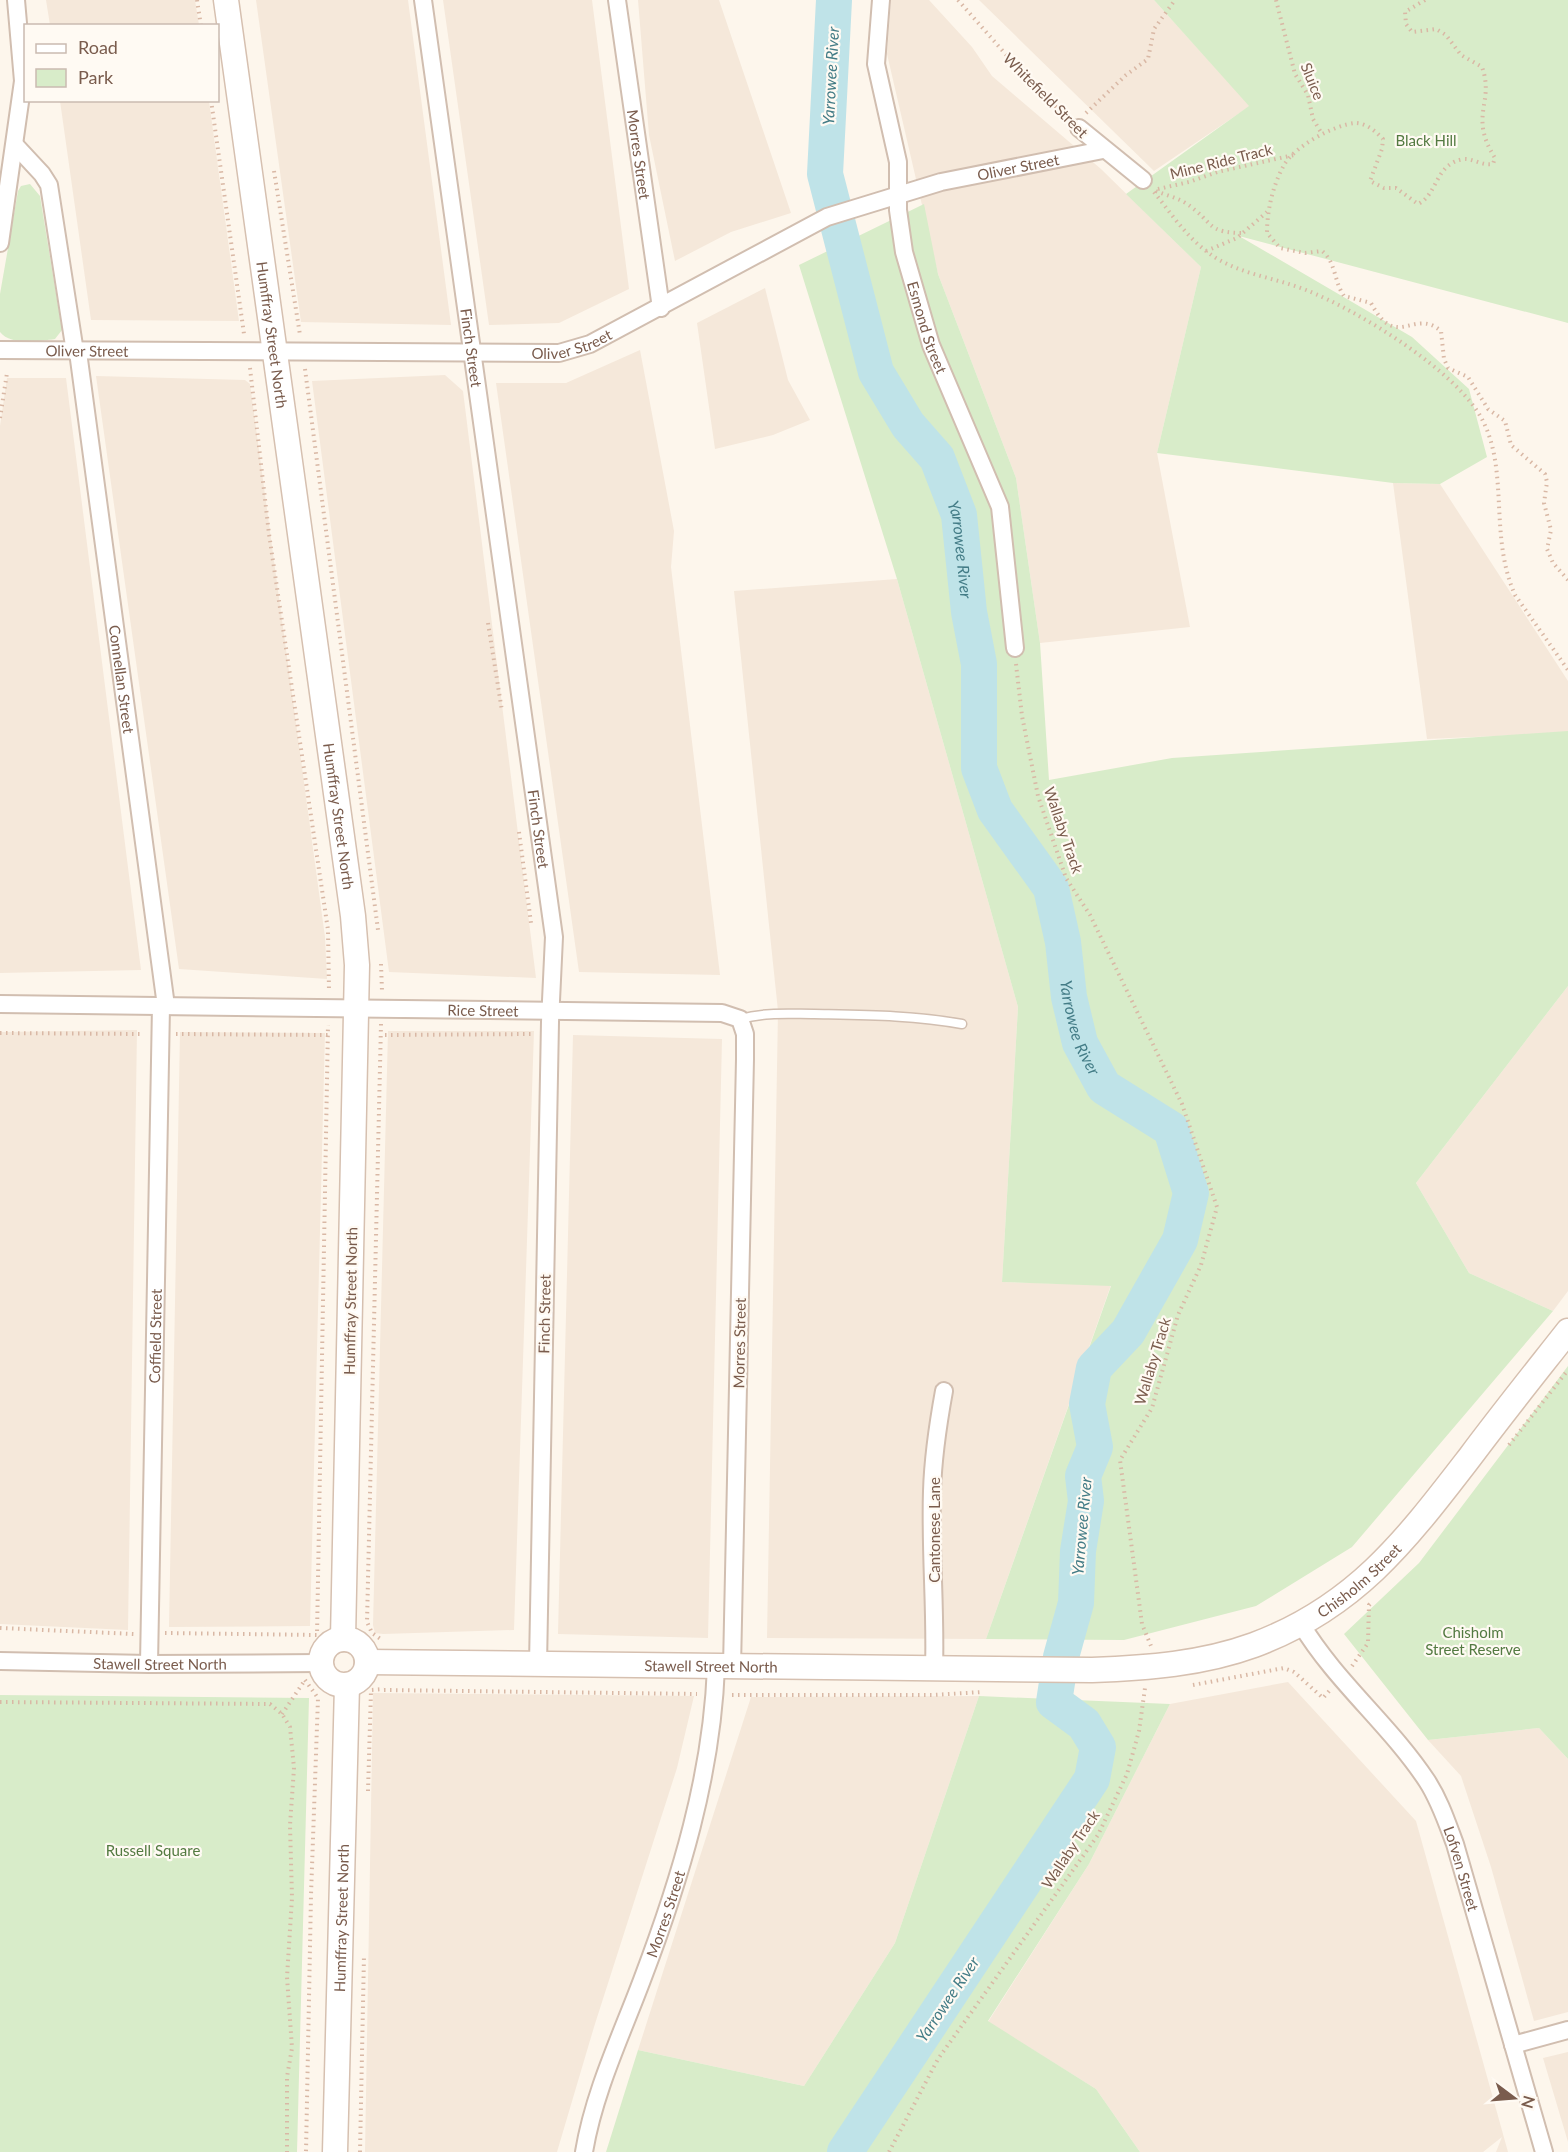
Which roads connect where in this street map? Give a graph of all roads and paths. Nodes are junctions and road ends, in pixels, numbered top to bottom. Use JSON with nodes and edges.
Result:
{"nodes":[{"id":1,"x":16,"y":0,"type":"edge"},
{"id":2,"x":197,"y":0,"type":"edge"},
{"id":3,"x":225,"y":0,"type":"edge"},
{"id":4,"x":423,"y":0,"type":"edge"},
{"id":5,"x":617,"y":0,"type":"edge"},
{"id":6,"x":881,"y":0,"type":"edge"},
{"id":7,"x":958,"y":0,"type":"edge"},
{"id":8,"x":1175,"y":0,"type":"edge"},
{"id":9,"x":1276,"y":0,"type":"edge"},
{"id":10,"x":1425,"y":0,"type":"edge"},
{"id":11,"x":201,"y":24,"type":"edge"},
{"id":12,"x":211,"y":102,"type":"edge"},
{"id":13,"x":1077,"y":126,"type":"junction"},
{"id":14,"x":1322,"y":134,"type":"junction"},
{"id":15,"x":15,"y":145,"type":"junction"},
{"id":16,"x":1103,"y":150,"type":"junction"},
{"id":17,"x":1294,"y":155,"type":"junction"},
{"id":18,"x":273,"y":170,"type":"dead end"},
{"id":19,"x":1148,"y":185,"type":"junction"},
{"id":20,"x":898,"y":194,"type":"junction"},
{"id":21,"x":1268,"y":212,"type":"junction"},
{"id":22,"x":1245,"y":233,"type":"junction"},
{"id":23,"x":0,"y":243,"type":"edge"},
{"id":24,"x":1205,"y":251,"type":"junction"},
{"id":25,"x":661,"y":308,"type":"junction"},
{"id":26,"x":0,"y":350,"type":"edge"},
{"id":27,"x":76,"y":352,"type":"junction"},
{"id":28,"x":247,"y":354,"type":"junction"},
{"id":29,"x":274,"y":354,"type":"junction"},
{"id":30,"x":303,"y":354,"type":"junction"},
{"id":31,"x":472,"y":355,"type":"junction"},
{"id":32,"x":6,"y":373,"type":"dead end"},
{"id":33,"x":0,"y":418,"type":"edge"},
{"id":34,"x":1568,"y":580,"type":"edge"},
{"id":35,"x":488,"y":623,"type":"dead end"},
{"id":36,"x":1015,"y":648,"type":"joint"},
{"id":37,"x":1568,"y":670,"type":"edge"},
{"id":38,"x":503,"y":714,"type":"dead end"},
{"id":39,"x":519,"y":830,"type":"dead end"},
{"id":40,"x":531,"y":923,"type":"dead end"},
{"id":41,"x":378,"y":932,"type":"dead end"},
{"id":42,"x":380,"y":960,"type":"dead end"},
{"id":43,"x":382,"y":991,"type":"dead end"},
{"id":44,"x":0,"y":1004,"type":"edge"},
{"id":45,"x":163,"y":1006,"type":"junction"},
{"id":46,"x":329,"y":1008,"type":"junction"},
{"id":47,"x":357,"y":1008,"type":"junction"},
{"id":48,"x":552,"y":1010,"type":"junction"},
{"id":49,"x":740,"y":1019,"type":"junction"},
{"id":50,"x":381,"y":1022,"type":"dead end"},
{"id":51,"x":962,"y":1024,"type":"dead end"},
{"id":52,"x":0,"y":1033,"type":"edge"},
{"id":53,"x":160,"y":1034,"type":"junction"},
{"id":54,"x":533,"y":1034,"type":"dead end"},
{"id":55,"x":328,"y":1035,"type":"junction"},
{"id":56,"x":385,"y":1035,"type":"dead end"},
{"id":57,"x":1568,"y":1331,"type":"edge"},
{"id":58,"x":944,"y":1391,"type":"dead end"},
{"id":59,"x":1369,"y":1605,"type":"dead end"},
{"id":60,"x":1301,"y":1624,"type":"junction"},
{"id":61,"x":0,"y":1628,"type":"edge"},
{"id":62,"x":148,"y":1634,"type":"junction"},
{"id":63,"x":306,"y":1635,"type":"junction"},
{"id":64,"x":343,"y":1639,"type":"junction"},
{"id":65,"x":0,"y":1661,"type":"edge"},
{"id":66,"x":376,"y":1663,"type":"junction"},
{"id":67,"x":149,"y":1664,"type":"junction"},
{"id":68,"x":538,"y":1665,"type":"junction"},
{"id":69,"x":724,"y":1667,"type":"junction"},
{"id":70,"x":310,"y":1669,"type":"junction"},
{"id":71,"x":934,"y":1670,"type":"junction"},
{"id":72,"x":1047,"y":1671,"type":"joint"},
{"id":73,"x":1340,"y":1680,"type":"junction"},
{"id":74,"x":1150,"y":1681,"type":"junction"},
{"id":75,"x":347,"y":1685,"type":"junction"},
{"id":76,"x":1183,"y":1685,"type":"dead end"},
{"id":77,"x":0,"y":1702,"type":"edge"},
{"id":78,"x":282,"y":1714,"type":"junction"},
{"id":79,"x":368,"y":1795,"type":"dead end"},
{"id":80,"x":364,"y":1949,"type":"dead end"},
{"id":81,"x":1568,"y":2030,"type":"edge"},
{"id":82,"x":1514,"y":2045,"type":"junction"},
{"id":83,"x":287,"y":2152,"type":"edge"},
{"id":84,"x":306,"y":2152,"type":"edge"},
{"id":85,"x":335,"y":2152,"type":"edge"},
{"id":86,"x":360,"y":2152,"type":"edge"},
{"id":87,"x":584,"y":2152,"type":"edge"},
{"id":88,"x":889,"y":2152,"type":"edge"},
{"id":89,"x":1544,"y":2152,"type":"edge"}],
"edges":[{"from":1,"to":15,"type":"street"},
{"from":2,"to":11,"type":"path"},
{"from":3,"to":29,"type":"street","name":"Humffray Street North"},
{"from":4,"to":31,"type":"street","name":"Finch Street"},
{"from":5,"to":25,"type":"street","name":"Morres Street"},
{"from":6,"to":20,"type":"street","name":"Esmond Street"},
{"from":7,"to":13,"type":"path","name":"Whitefield Street"},
{"from":8,"to":13,"type":"path"},
{"from":9,"to":14,"type":"path","name":"Sluice"},
{"from":10,"to":14,"type":"path","name":"Mine Ride Track"},
{"from":12,"to":28,"type":"path"},
{"from":13,"to":16,"type":"street","name":"Whitefield Street"},
{"from":14,"to":17,"type":"path","name":"Mine Ride Track"},
{"from":15,"to":23,"type":"street"},
{"from":15,"to":27,"type":"street","name":"Connellan Street"},
{"from":16,"to":19,"type":"street","name":"Whitefield Street"},
{"from":16,"to":20,"type":"street","name":"Oliver Street"},
{"from":17,"to":19,"type":"path","name":"Mine Ride Track"},
{"from":17,"to":21,"type":"path","name":"Mine Ride Track"},
{"from":18,"to":30,"type":"path"},
{"from":19,"to":22,"type":"path","name":"Mine Ride Track"},
{"from":19,"to":24,"type":"path"},
{"from":20,"to":25,"type":"street","name":"Oliver Street"},
{"from":20,"to":36,"type":"street","name":"Esmond Street"},
{"from":21,"to":22,"type":"path"},
{"from":21,"to":34,"type":"path","name":"Mine Ride Track"},
{"from":22,"to":24,"type":"path"},
{"from":24,"to":37,"type":"path"},
{"from":25,"to":31,"type":"street","name":"Oliver Street"},
{"from":26,"to":27,"type":"street","name":"Oliver Street"},
{"from":27,"to":28,"type":"street","name":"Oliver Street"},
{"from":27,"to":45,"type":"street","name":"Connellan Street"},
{"from":28,"to":29,"type":"street","name":"Oliver Street"},
{"from":28,"to":46,"type":"path"},
{"from":29,"to":30,"type":"street","name":"Oliver Street"},
{"from":29,"to":47,"type":"street","name":"Humffray Street North"},
{"from":30,"to":31,"type":"street","name":"Oliver Street"},
{"from":30,"to":41,"type":"path"},
{"from":31,"to":48,"type":"street","name":"Finch Street"},
{"from":32,"to":33,"type":"path"},
{"from":35,"to":38,"type":"path"},
{"from":36,"to":74,"type":"path","name":"Wallaby Track"},
{"from":39,"to":40,"type":"path"},
{"from":42,"to":43,"type":"path"},
{"from":44,"to":45,"type":"street","name":"Rice Street"},
{"from":45,"to":46,"type":"street","name":"Rice Street"},
{"from":45,"to":53,"type":"street","name":"Coffield Street"},
{"from":46,"to":47,"type":"street","name":"Rice Street"},
{"from":46,"to":55,"type":"path"},
{"from":47,"to":48,"type":"street","name":"Rice Street"},
{"from":47,"to":64,"type":"street","name":"Humffray Street North"},
{"from":48,"to":49,"type":"street","name":"Rice Street"},
{"from":48,"to":68,"type":"street","name":"Finch Street"},
{"from":49,"to":51,"type":"lane","name":"Rice Street"},
{"from":49,"to":69,"type":"street","name":"Morres Street"},
{"from":50,"to":66,"type":"path"},
{"from":52,"to":53,"type":"path"},
{"from":53,"to":55,"type":"path"},
{"from":53,"to":62,"type":"street","name":"Coffield Street"},
{"from":54,"to":56,"type":"path"},
{"from":55,"to":63,"type":"path"},
{"from":57,"to":60,"type":"street","name":"Chisholm Street"},
{"from":58,"to":71,"type":"street","name":"Cantonese Lane"},
{"from":59,"to":73,"type":"path"},
{"from":60,"to":73,"type":"street","name":"Lofven Street"},
{"from":60,"to":74,"type":"street","name":"Chisholm Street"},
{"from":61,"to":62,"type":"path"},
{"from":62,"to":63,"type":"path"},
{"from":62,"to":67,"type":"street","name":"Coffield Street"},
{"from":63,"to":70,"type":"path"},
{"from":64,"to":66,"type":"street"},
{"from":64,"to":70,"type":"street"},
{"from":65,"to":67,"type":"street","name":"Stawell Street North"},
{"from":66,"to":68,"type":"street","name":"Stawell Street North"},
{"from":66,"to":75,"type":"street"},
{"from":66,"to":79,"type":"path"},
{"from":67,"to":70,"type":"street","name":"Stawell Street North"},
{"from":68,"to":69,"type":"street","name":"Stawell Street North"},
{"from":69,"to":71,"type":"street","name":"Stawell Street North"},
{"from":69,"to":87,"type":"street","name":"Morres Street"},
{"from":70,"to":75,"type":"street"},
{"from":70,"to":78,"type":"path"},
{"from":70,"to":84,"type":"path"},
{"from":71,"to":72,"type":"street","name":"Stawell Street North"},
{"from":72,"to":74,"type":"street","name":"Chisholm Street"},
{"from":73,"to":76,"type":"path"},
{"from":73,"to":82,"type":"street","name":"Lofven Street"},
{"from":74,"to":88,"type":"path","name":"Wallaby Track"},
{"from":75,"to":85,"type":"street","name":"Humffray Street North"},
{"from":77,"to":78,"type":"path"},
{"from":78,"to":83,"type":"path"},
{"from":80,"to":86,"type":"path"},
{"from":81,"to":82,"type":"street"},
{"from":82,"to":89,"type":"street","name":"Lofven Street"}]}
